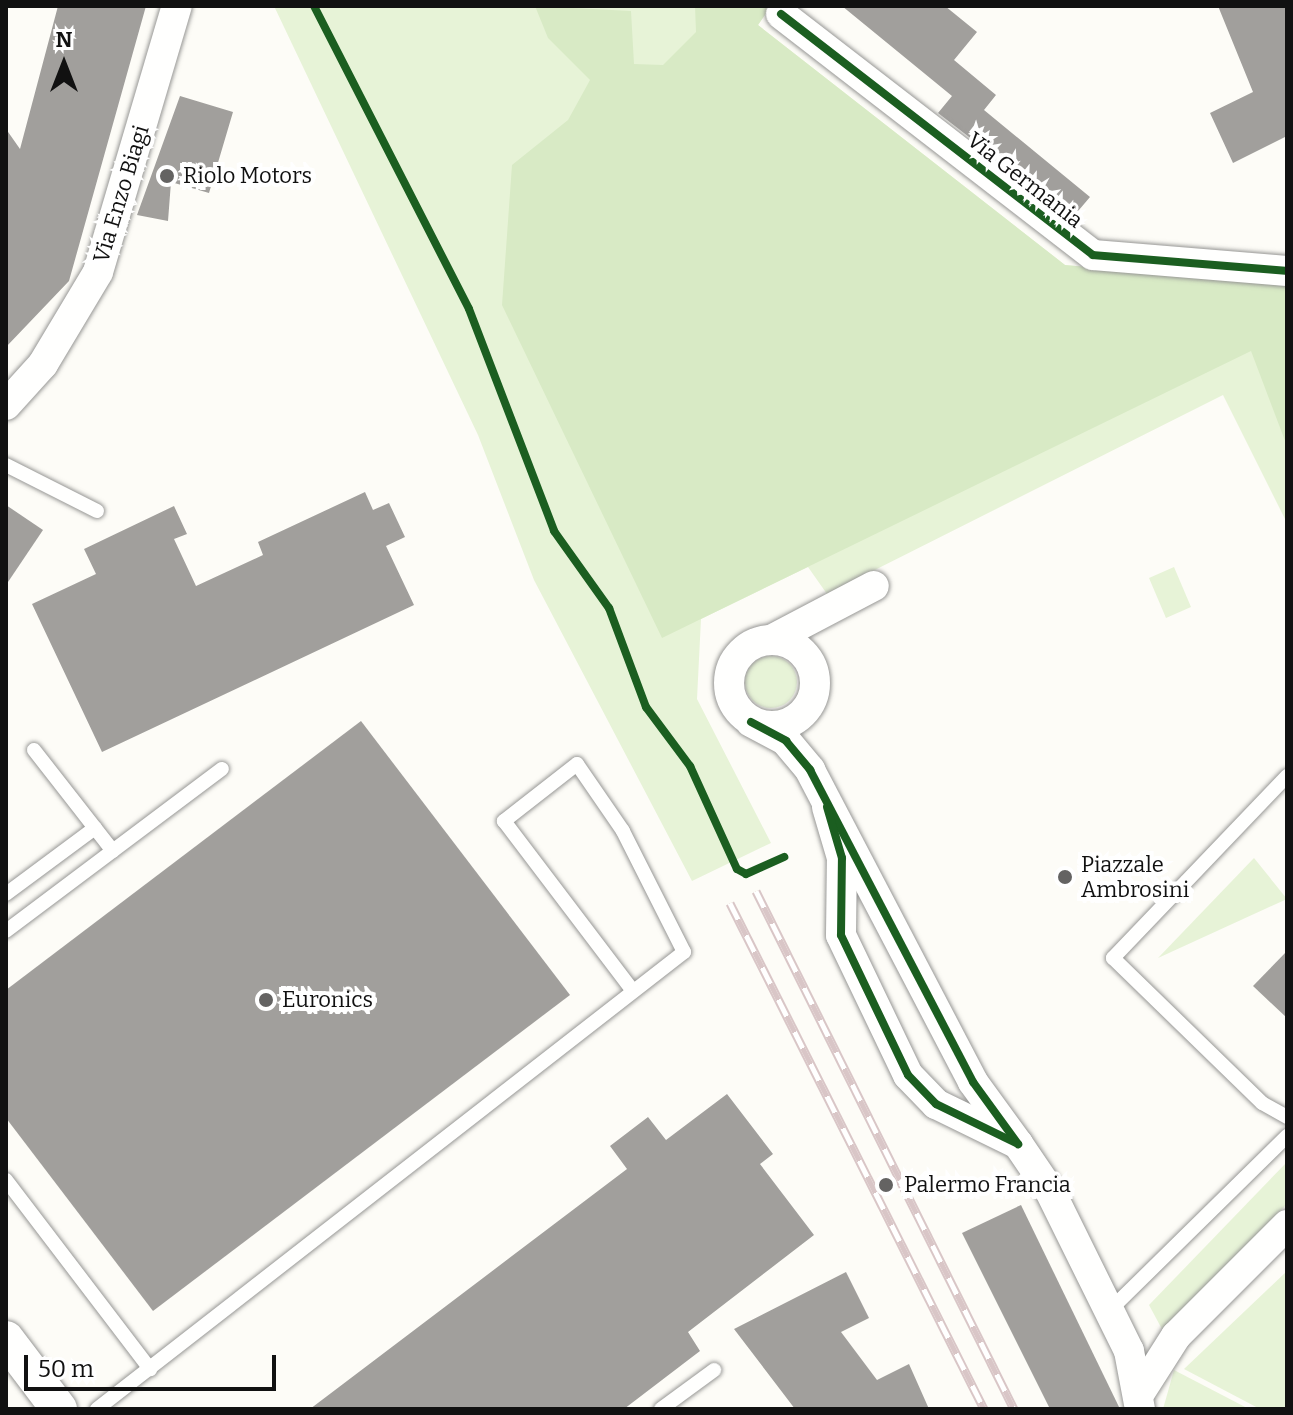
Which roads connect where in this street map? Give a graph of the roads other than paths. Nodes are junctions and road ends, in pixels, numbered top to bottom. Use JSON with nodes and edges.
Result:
{"nodes":[{"id":1,"x":177,"y":6,"type":"edge"},
{"id":2,"x":781,"y":14,"type":"dead end"},
{"id":3,"x":1287,"y":271,"type":"edge"},
{"id":4,"x":6,"y":405,"type":"edge"},
{"id":5,"x":6,"y":465,"type":"edge"},
{"id":6,"x":97,"y":511,"type":"dead end"},
{"id":7,"x":874,"y":586,"type":"dead end"},
{"id":8,"x":837,"y":606,"type":"junction"},
{"id":9,"x":771,"y":640,"type":"junction"},
{"id":10,"x":806,"y":655,"type":"junction"},
{"id":11,"x":812,"y":702,"type":"junction"},
{"id":12,"x":751,"y":722,"type":"junction"},
{"id":13,"x":34,"y":750,"type":"dead end"},
{"id":14,"x":222,"y":769,"type":"dead end"},
{"id":15,"x":810,"y":770,"type":"junction"},
{"id":16,"x":1287,"y":776,"type":"edge"},
{"id":17,"x":827,"y":807,"type":"junction"},
{"id":18,"x":95,"y":828,"type":"junction"},
{"id":19,"x":113,"y":851,"type":"junction"},
{"id":20,"x":6,"y":894,"type":"edge"},
{"id":21,"x":6,"y":931,"type":"edge"},
{"id":22,"x":633,"y":991,"type":"junction"},
{"id":23,"x":1287,"y":1117,"type":"edge"},
{"id":24,"x":1287,"y":1136,"type":"edge"},
{"id":25,"x":1018,"y":1144,"type":"junction"},
{"id":26,"x":6,"y":1180,"type":"edge"},
{"id":27,"x":1287,"y":1225,"type":"edge"},
{"id":28,"x":1109,"y":1311,"type":"junction"},
{"id":29,"x":6,"y":1339,"type":"edge"},
{"id":30,"x":150,"y":1369,"type":"junction"},
{"id":31,"x":714,"y":1370,"type":"dead end"},
{"id":32,"x":1141,"y":1400,"type":"edge"},
{"id":33,"x":59,"y":1409,"type":"edge"},
{"id":34,"x":97,"y":1409,"type":"edge"},
{"id":35,"x":661,"y":1409,"type":"edge"}],
"edges":[{"from":1,"to":4,"type":"street","name":"Via Enzo Biagi"},
{"from":2,"to":3,"type":"street","name":"Via Germania"},
{"from":5,"to":6,"type":"lane"},
{"from":7,"to":8,"type":"street"},
{"from":8,"to":9,"type":"street"},
{"from":8,"to":10,"type":"street"},
{"from":9,"to":10,"type":"street"},
{"from":9,"to":12,"type":"street"},
{"from":10,"to":11,"type":"street"},
{"from":11,"to":12,"type":"street"},
{"from":11,"to":15,"type":"street"},
{"from":12,"to":15,"type":"street"},
{"from":13,"to":18,"type":"lane"},
{"from":14,"to":19,"type":"lane"},
{"from":15,"to":17,"type":"street"},
{"from":16,"to":23,"type":"lane"},
{"from":17,"to":25,"type":"street"},
{"from":17,"to":25,"type":"street"},
{"from":18,"to":19,"type":"lane"},
{"from":18,"to":20,"type":"lane"},
{"from":19,"to":21,"type":"lane"},
{"from":22,"to":22,"type":"lane"},
{"from":22,"to":30,"type":"lane"},
{"from":24,"to":28,"type":"lane"},
{"from":25,"to":28,"type":"street"},
{"from":26,"to":30,"type":"lane"},
{"from":27,"to":32,"type":"street"},
{"from":28,"to":32,"type":"street"},
{"from":29,"to":33,"type":"street"},
{"from":30,"to":34,"type":"lane"},
{"from":31,"to":35,"type":"lane"}]}
